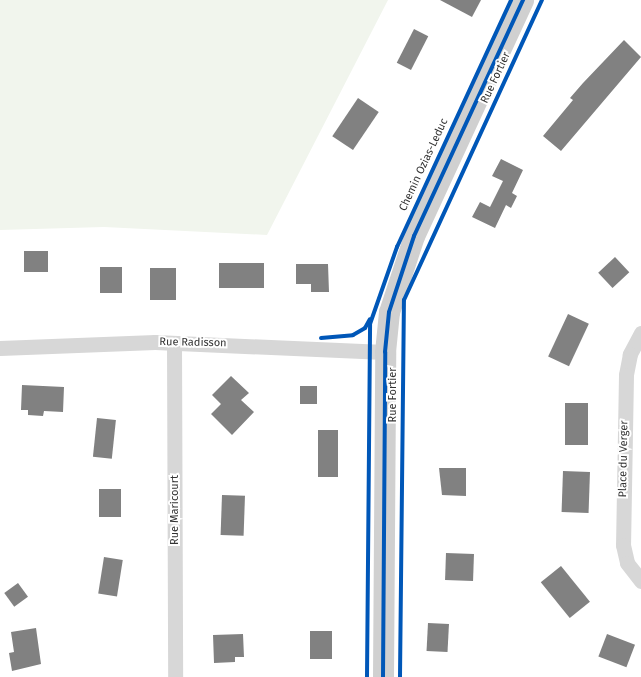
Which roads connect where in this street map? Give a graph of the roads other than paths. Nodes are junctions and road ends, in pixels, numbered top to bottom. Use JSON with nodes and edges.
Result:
{"nodes":[{"id":1,"x":524,"y":0,"type":"edge"},
{"id":2,"x":641,"y":333,"type":"edge"},
{"id":3,"x":174,"y":343,"type":"junction"},
{"id":4,"x":0,"y":348,"type":"edge"},
{"id":5,"x":385,"y":352,"type":"junction"},
{"id":6,"x":641,"y":581,"type":"edge"},
{"id":7,"x":175,"y":677,"type":"edge"},
{"id":8,"x":383,"y":677,"type":"edge"}],
"edges":[{"from":1,"to":5,"type":"street","name":"Rue Fortier"},
{"from":2,"to":6,"type":"street","name":"Place du Verger"},
{"from":3,"to":4,"type":"street","name":"Rue Radisson"},
{"from":3,"to":5,"type":"street","name":"Rue Radisson"},
{"from":3,"to":7,"type":"street","name":"Rue Maricourt"},
{"from":5,"to":8,"type":"street","name":"Rue Fortier"}]}
